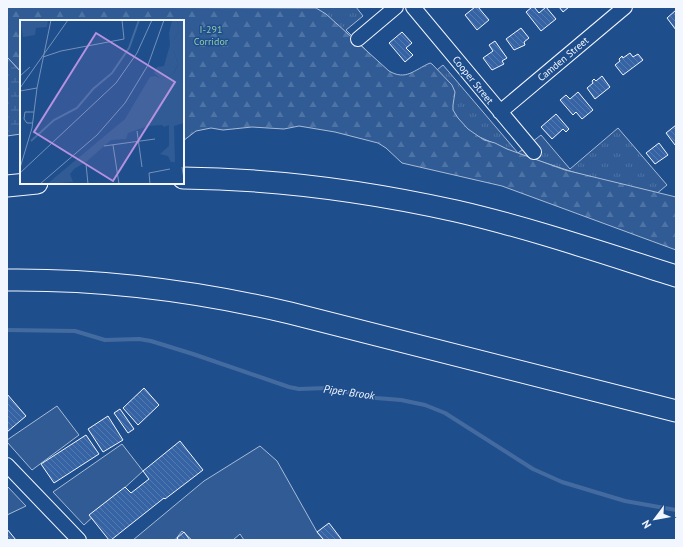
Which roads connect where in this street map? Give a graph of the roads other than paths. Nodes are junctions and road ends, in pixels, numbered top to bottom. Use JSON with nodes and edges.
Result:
{"nodes":[{"id":1,"x":396,"y":7,"type":"edge"},
{"id":2,"x":413,"y":7,"type":"edge"},
{"id":3,"x":625,"y":7,"type":"edge"},
{"id":4,"x":358,"y":39,"type":"dead end"},
{"id":5,"x":500,"y":112,"type":"junction"},
{"id":6,"x":534,"y":152,"type":"dead end"},
{"id":7,"x":184,"y":178,"type":"edge"},
{"id":8,"x":27,"y":184,"type":"edge"},
{"id":9,"x":7,"y":186,"type":"edge"},
{"id":10,"x":676,"y":276,"type":"edge"},
{"id":11,"x":7,"y":280,"type":"edge"},
{"id":12,"x":676,"y":411,"type":"edge"},
{"id":13,"x":7,"y":465,"type":"edge"},
{"id":14,"x":79,"y":540,"type":"edge"}],
"edges":[{"from":1,"to":4,"type":"street"},
{"from":2,"to":5,"type":"street","name":"Cooper Street"},
{"from":3,"to":5,"type":"street","name":"Camden Street"},
{"from":5,"to":6,"type":"street","name":"Cooper Street"},
{"from":7,"to":10,"type":"highway"},
{"from":8,"to":9,"type":"highway"},
{"from":11,"to":12,"type":"highway"},
{"from":13,"to":14,"type":"street"}]}
